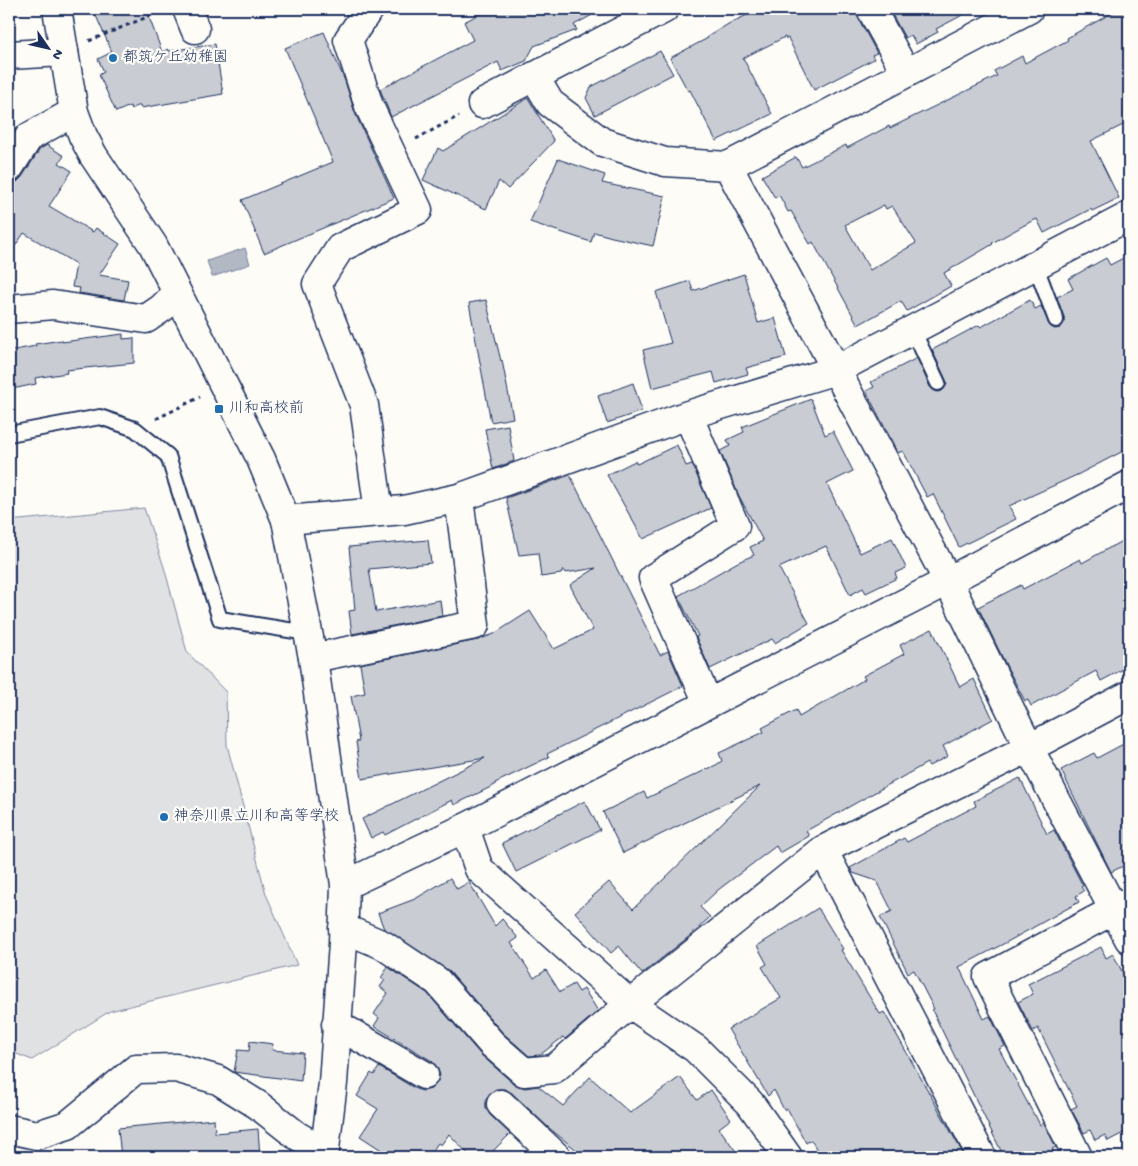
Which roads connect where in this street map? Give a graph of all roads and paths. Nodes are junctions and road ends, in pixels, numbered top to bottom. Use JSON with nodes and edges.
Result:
{"nodes":[{"id":1,"x":57,"y":9,"type":"edge"},
{"id":2,"x":369,"y":9,"type":"edge"},
{"id":3,"x":664,"y":9,"type":"edge"},
{"id":4,"x":871,"y":9,"type":"edge"},
{"id":5,"x":1029,"y":9,"type":"edge"},
{"id":6,"x":152,"y":16,"type":"dead end"},
{"id":7,"x":76,"y":47,"type":"junction"},
{"id":8,"x":9,"y":55,"type":"edge"},
{"id":9,"x":906,"y":73,"type":"junction"},
{"id":10,"x":534,"y":76,"type":"junction"},
{"id":11,"x":482,"y":104,"type":"joint"},
{"id":12,"x":74,"y":112,"type":"junction"},
{"id":13,"x":391,"y":152,"type":"junction"},
{"id":14,"x":728,"y":166,"type":"junction"},
{"id":15,"x":9,"y":168,"type":"edge"},
{"id":16,"x":1129,"y":216,"type":"edge"},
{"id":17,"x":1035,"y":264,"type":"junction"},
{"id":18,"x":177,"y":293,"type":"junction"},
{"id":19,"x":9,"y":309,"type":"edge"},
{"id":20,"x":1056,"y":320,"type":"dead end"},
{"id":21,"x":912,"y":328,"type":"junction"},
{"id":22,"x":836,"y":370,"type":"junction"},
{"id":23,"x":938,"y":383,"type":"dead end"},
{"id":24,"x":200,"y":397,"type":"dead end"},
{"id":25,"x":688,"y":416,"type":"junction"},
{"id":26,"x":135,"y":429,"type":"junction"},
{"id":27,"x":9,"y":434,"type":"edge"},
{"id":28,"x":1129,"y":485,"type":"edge"},
{"id":29,"x":458,"y":498,"type":"junction"},
{"id":30,"x":379,"y":512,"type":"junction"},
{"id":31,"x":286,"y":520,"type":"junction"},
{"id":32,"x":948,"y":581,"type":"junction"},
{"id":33,"x":310,"y":646,"type":"junction"},
{"id":34,"x":1129,"y":695,"type":"edge"},
{"id":35,"x":708,"y":703,"type":"junction"},
{"id":36,"x":1029,"y":748,"type":"junction"},
{"id":37,"x":465,"y":828,"type":"junction"},
{"id":38,"x":823,"y":850,"type":"junction"},
{"id":39,"x":345,"y":885,"type":"junction"},
{"id":40,"x":1122,"y":906,"type":"edge"},
{"id":41,"x":343,"y":928,"type":"junction"},
{"id":42,"x":1129,"y":939,"type":"edge"},
{"id":43,"x":630,"y":1004,"type":"junction"},
{"id":44,"x":336,"y":1024,"type":"junction"},
{"id":45,"x":424,"y":1075,"type":"dead end"},
{"id":46,"x":501,"y":1104,"type":"dead end"},
{"id":47,"x":9,"y":1129,"type":"edge"},
{"id":48,"x":324,"y":1155,"type":"edge"},
{"id":49,"x":556,"y":1157,"type":"edge"},
{"id":50,"x":788,"y":1157,"type":"edge"},
{"id":51,"x":982,"y":1157,"type":"edge"},
{"id":52,"x":1078,"y":1157,"type":"edge"}],
"edges":[{"from":1,"to":7,"type":"street"},
{"from":2,"to":13,"type":"street"},
{"from":3,"to":10,"type":"street"},
{"from":4,"to":9,"type":"street"},
{"from":5,"to":9,"type":"street"},
{"from":6,"to":7,"type":"path"},
{"from":7,"to":8,"type":"street"},
{"from":7,"to":12,"type":"street"},
{"from":9,"to":14,"type":"street"},
{"from":10,"to":11,"type":"street"},
{"from":10,"to":14,"type":"street"},
{"from":11,"to":13,"type":"path"},
{"from":12,"to":15,"type":"street"},
{"from":12,"to":18,"type":"street"},
{"from":13,"to":30,"type":"street"},
{"from":14,"to":22,"type":"street"},
{"from":16,"to":17,"type":"street"},
{"from":17,"to":20,"type":"lane"},
{"from":17,"to":21,"type":"street"},
{"from":18,"to":19,"type":"street"},
{"from":18,"to":31,"type":"street"},
{"from":21,"to":22,"type":"street"},
{"from":21,"to":23,"type":"lane"},
{"from":22,"to":25,"type":"street"},
{"from":22,"to":32,"type":"street"},
{"from":24,"to":26,"type":"path"},
{"from":25,"to":29,"type":"street"},
{"from":25,"to":35,"type":"street"},
{"from":26,"to":27,"type":"lane"},
{"from":26,"to":33,"type":"lane"},
{"from":28,"to":32,"type":"street"},
{"from":29,"to":30,"type":"street"},
{"from":29,"to":33,"type":"street"},
{"from":30,"to":31,"type":"street"},
{"from":31,"to":33,"type":"street"},
{"from":32,"to":35,"type":"street"},
{"from":32,"to":36,"type":"street"},
{"from":33,"to":39,"type":"street"},
{"from":34,"to":36,"type":"street"},
{"from":35,"to":37,"type":"street"},
{"from":36,"to":38,"type":"street"},
{"from":36,"to":40,"type":"street"},
{"from":37,"to":39,"type":"street"},
{"from":37,"to":43,"type":"street"},
{"from":38,"to":43,"type":"street"},
{"from":38,"to":51,"type":"street"},
{"from":39,"to":41,"type":"street"},
{"from":40,"to":42,"type":"street"},
{"from":40,"to":52,"type":"street"},
{"from":41,"to":43,"type":"street"},
{"from":41,"to":44,"type":"street"},
{"from":43,"to":50,"type":"street"},
{"from":44,"to":45,"type":"street"},
{"from":44,"to":48,"type":"street"},
{"from":46,"to":49,"type":"street"},
{"from":47,"to":48,"type":"street"}]}
